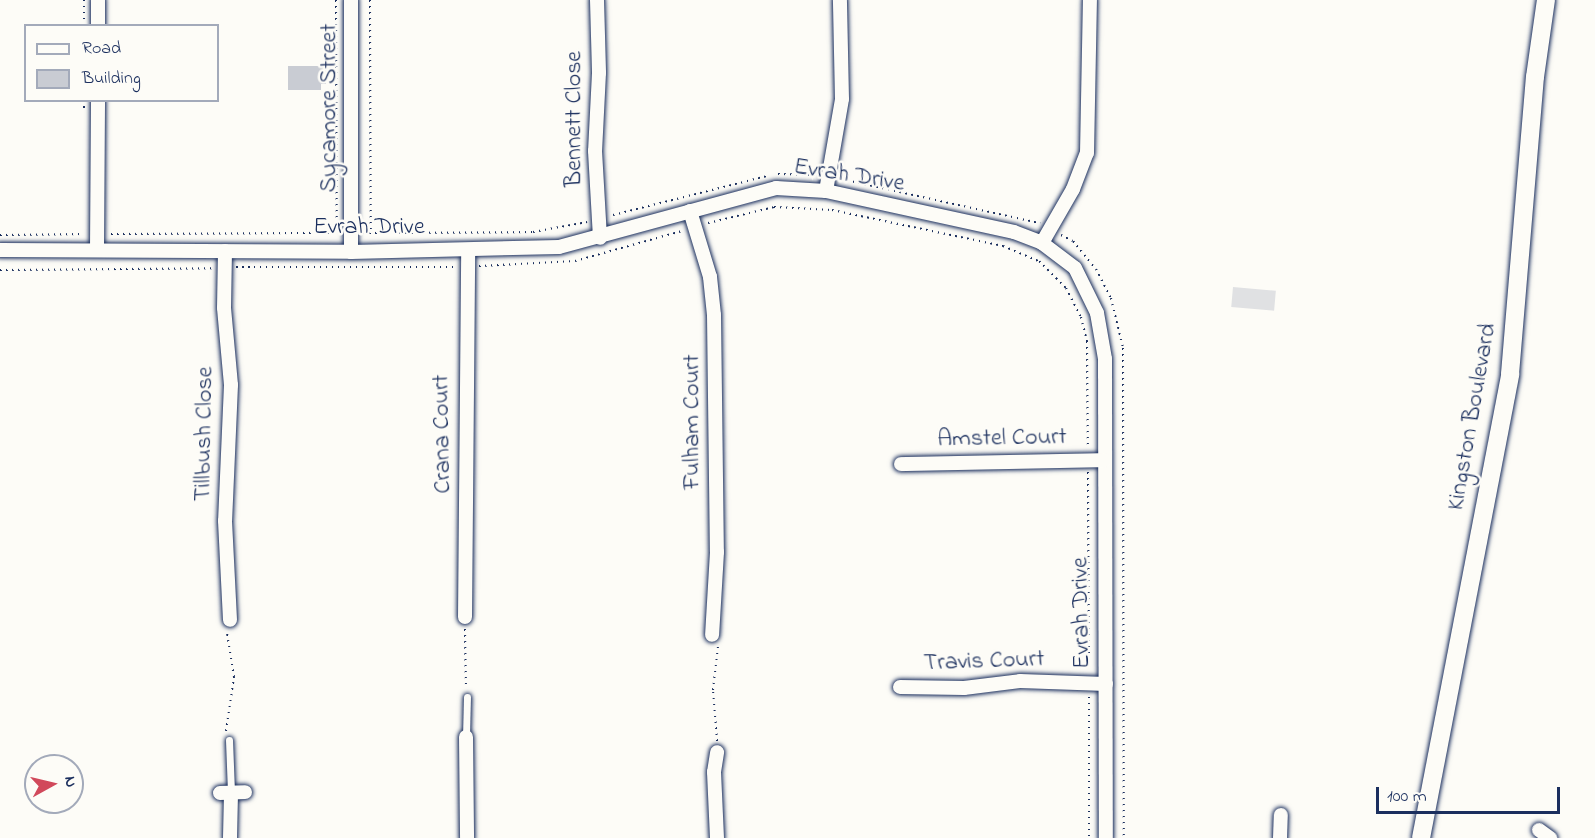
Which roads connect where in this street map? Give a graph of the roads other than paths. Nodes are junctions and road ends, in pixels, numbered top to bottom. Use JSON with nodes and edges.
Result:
{"nodes":[{"id":1,"x":98,"y":0,"type":"edge"},
{"id":2,"x":351,"y":0,"type":"edge"},
{"id":3,"x":597,"y":0,"type":"edge"},
{"id":4,"x":840,"y":0,"type":"edge"},
{"id":5,"x":1090,"y":0,"type":"edge"},
{"id":6,"x":1546,"y":0,"type":"edge"},
{"id":7,"x":98,"y":24,"type":"edge"},
{"id":8,"x":98,"y":102,"type":"edge"},
{"id":9,"x":826,"y":191,"type":"junction"},
{"id":10,"x":690,"y":211,"type":"junction"},
{"id":11,"x":600,"y":238,"type":"junction"},
{"id":12,"x":97,"y":241,"type":"junction"},
{"id":13,"x":1042,"y":243,"type":"junction"},
{"id":14,"x":0,"y":250,"type":"edge"},
{"id":15,"x":225,"y":250,"type":"junction"},
{"id":16,"x":468,"y":250,"type":"junction"},
{"id":17,"x":351,"y":252,"type":"junction"},
{"id":18,"x":1104,"y":460,"type":"junction"},
{"id":19,"x":900,"y":464,"type":"dead end"},
{"id":20,"x":465,"y":617,"type":"road end"},
{"id":21,"x":230,"y":620,"type":"road end"},
{"id":22,"x":712,"y":635,"type":"road end"},
{"id":23,"x":1106,"y":684,"type":"junction"},
{"id":24,"x":900,"y":687,"type":"dead end"},
{"id":25,"x":466,"y":697,"type":"road end"},
{"id":26,"x":466,"y":737,"type":"joint"},
{"id":27,"x":229,"y":740,"type":"road end"},
{"id":28,"x":717,"y":752,"type":"road end"},
{"id":29,"x":232,"y":792,"type":"joint"},
{"id":30,"x":1281,"y":815,"type":"dead end"},
{"id":31,"x":230,"y":838,"type":"edge"},
{"id":32,"x":467,"y":838,"type":"edge"},
{"id":33,"x":717,"y":838,"type":"edge"},
{"id":34,"x":1106,"y":838,"type":"edge"},
{"id":35,"x":1280,"y":838,"type":"edge"},
{"id":36,"x":1421,"y":838,"type":"edge"}],
"edges":[{"from":1,"to":7,"type":"street"},
{"from":2,"to":17,"type":"street","name":"Sycamore Street"},
{"from":3,"to":11,"type":"street","name":"Bennett Close"},
{"from":4,"to":9,"type":"street"},
{"from":5,"to":13,"type":"street"},
{"from":6,"to":36,"type":"street","name":"Kingston Boulevard"},
{"from":8,"to":12,"type":"street"},
{"from":9,"to":10,"type":"street","name":"Evrah Drive"},
{"from":9,"to":13,"type":"street","name":"Evrah Drive"},
{"from":10,"to":11,"type":"street","name":"Evrah Drive"},
{"from":10,"to":22,"type":"street","name":"Fulham Court"},
{"from":11,"to":16,"type":"street","name":"Evrah Drive"},
{"from":12,"to":14,"type":"street","name":"Evrah Drive"},
{"from":12,"to":15,"type":"street","name":"Evrah Drive"},
{"from":13,"to":18,"type":"street","name":"Evrah Drive"},
{"from":15,"to":17,"type":"street","name":"Evrah Drive"},
{"from":15,"to":21,"type":"street","name":"Tillbush Close"},
{"from":16,"to":17,"type":"street","name":"Evrah Drive"},
{"from":16,"to":20,"type":"street","name":"Crana Court"},
{"from":18,"to":19,"type":"street","name":"Amstel Court"},
{"from":18,"to":23,"type":"street","name":"Evrah Drive"},
{"from":23,"to":24,"type":"street","name":"Travis Court"},
{"from":23,"to":34,"type":"street","name":"Evrah Drive"},
{"from":25,"to":26,"type":"lane"},
{"from":26,"to":32,"type":"street"},
{"from":27,"to":29,"type":"lane"},
{"from":28,"to":33,"type":"street"},
{"from":29,"to":31,"type":"street"},
{"from":30,"to":35,"type":"street"}]}
